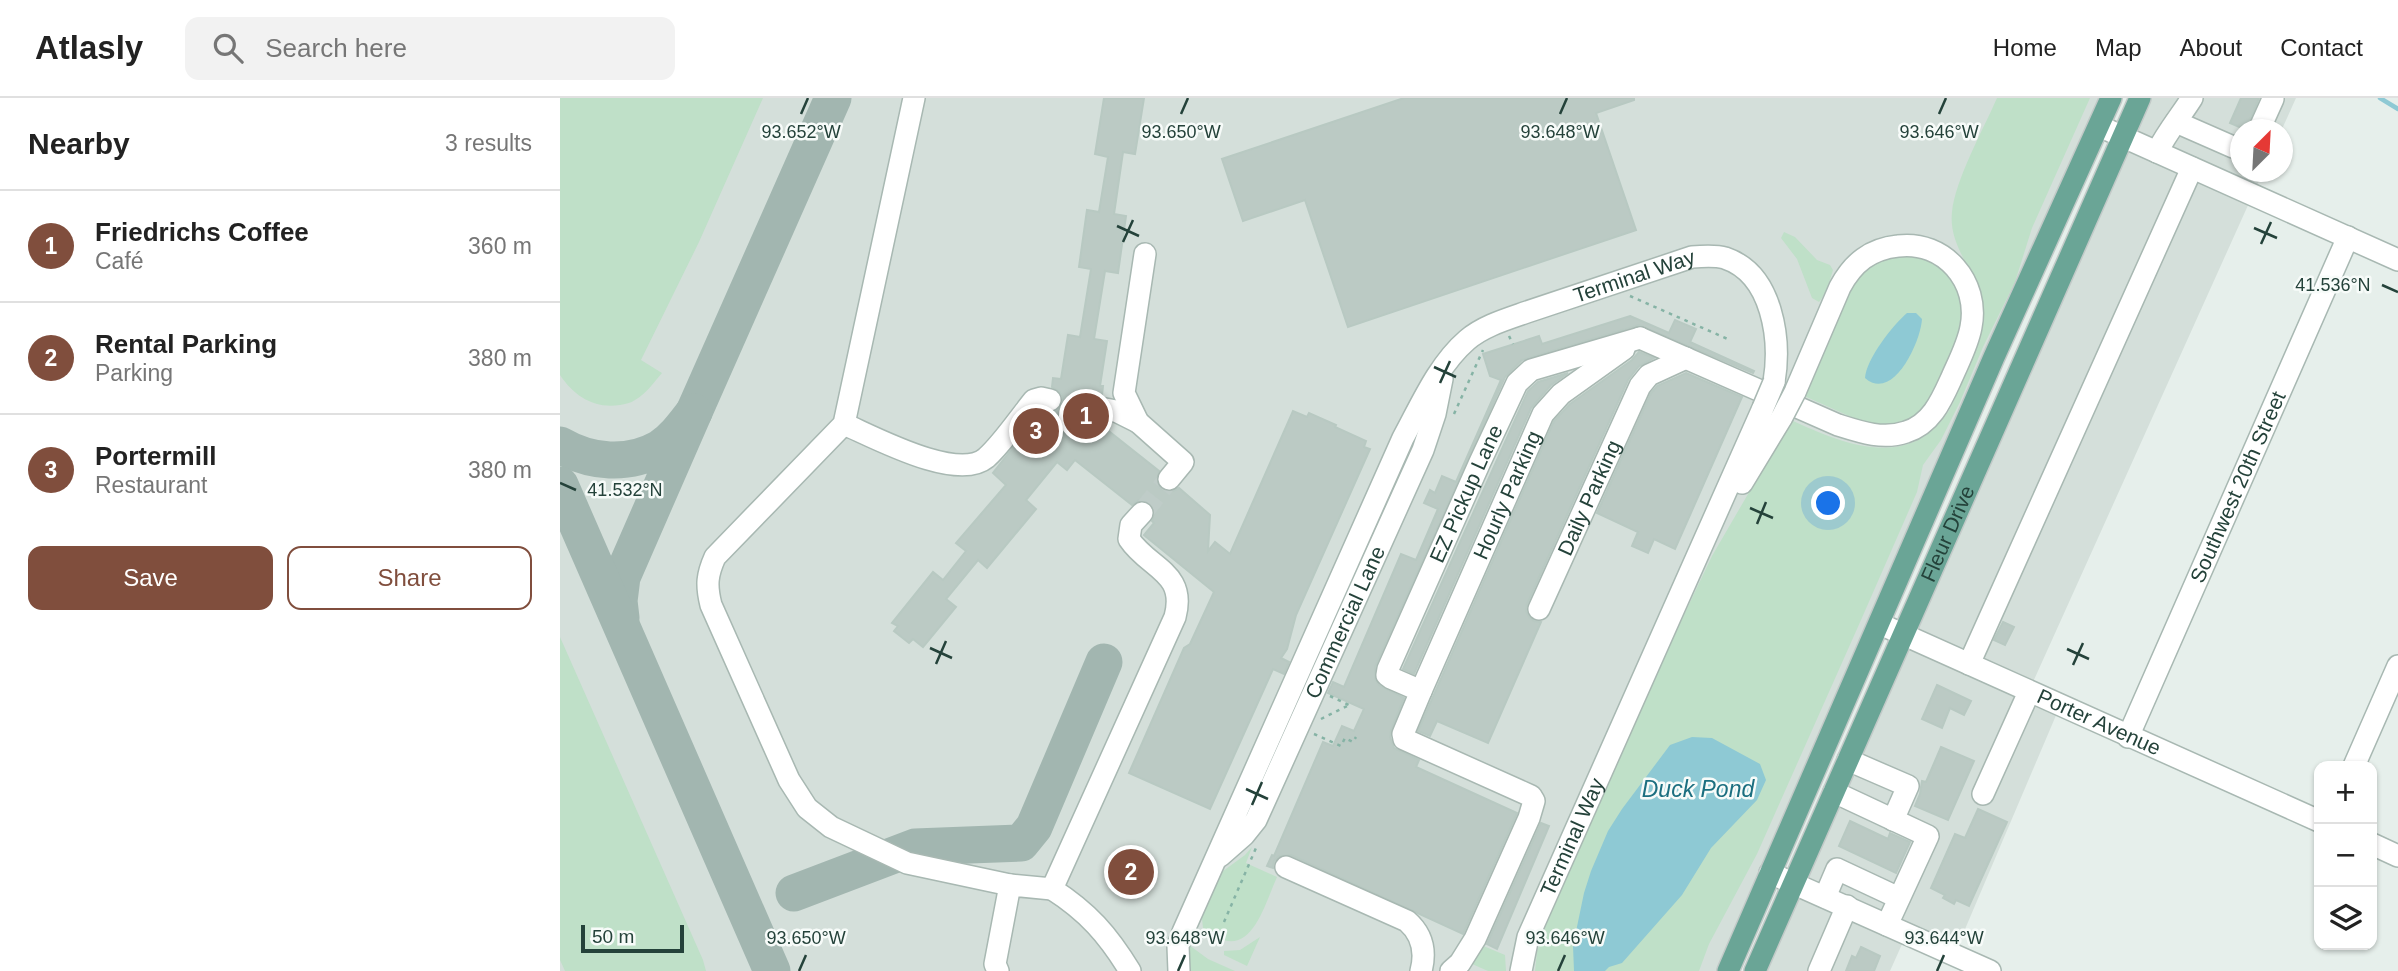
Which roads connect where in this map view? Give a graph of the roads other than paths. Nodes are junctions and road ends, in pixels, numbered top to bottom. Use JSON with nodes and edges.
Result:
{"nodes":[{"id":1,"x":914,"y":98,"type":"edge"},
{"id":2,"x":2111,"y":98,"type":"edge"},
{"id":3,"x":2140,"y":98,"type":"edge"},
{"id":4,"x":2192,"y":98,"type":"edge"},
{"id":5,"x":2273,"y":99,"type":"edge"},
{"id":6,"x":2264,"y":119,"type":"edge"},
{"id":7,"x":2176,"y":122,"type":"junction"},
{"id":8,"x":2099,"y":126,"type":"junction"},
{"id":9,"x":2123,"y":136,"type":"junction"},
{"id":10,"x":2230,"y":146,"type":"edge"},
{"id":11,"x":2157,"y":152,"type":"junction"},
{"id":12,"x":2192,"y":168,"type":"junction"},
{"id":13,"x":2348,"y":237,"type":"junction"},
{"id":14,"x":1146,"y":254,"type":"dead end"},
{"id":15,"x":2398,"y":260,"type":"edge"},
{"id":16,"x":1640,"y":338,"type":"junction"},
{"id":17,"x":1686,"y":358,"type":"junction"},
{"id":18,"x":1444,"y":369,"type":"joint"},
{"id":19,"x":1050,"y":400,"type":"dead end"},
{"id":20,"x":1100,"y":408,"type":"dead end"},
{"id":21,"x":1773,"y":412,"type":"junction"},
{"id":22,"x":1138,"y":422,"type":"junction"},
{"id":23,"x":844,"y":424,"type":"junction"},
{"id":24,"x":1169,"y":479,"type":"tunnel mouth"},
{"id":25,"x":1142,"y":513,"type":"tunnel mouth"},
{"id":26,"x":1539,"y":609,"type":"dead end"},
{"id":27,"x":1880,"y":624,"type":"junction"},
{"id":28,"x":1903,"y":635,"type":"junction"},
{"id":29,"x":1969,"y":664,"type":"junction"},
{"id":30,"x":2398,"y":666,"type":"edge"},
{"id":31,"x":2029,"y":692,"type":"junction"},
{"id":32,"x":1417,"y":701,"type":"junction"},
{"id":33,"x":2128,"y":737,"type":"junction"},
{"id":34,"x":1848,"y":760,"type":"junction"},
{"id":35,"x":2356,"y":761,"type":"edge"},
{"id":36,"x":1834,"y":792,"type":"junction"},
{"id":37,"x":1983,"y":794,"type":"dead end"},
{"id":38,"x":2314,"y":819,"type":"edge"},
{"id":39,"x":1893,"y":820,"type":"junction"},
{"id":40,"x":2377,"y":846,"type":"edge"},
{"id":41,"x":2398,"y":856,"type":"edge"},
{"id":42,"x":1286,"y":867,"type":"dead end"},
{"id":43,"x":1770,"y":873,"type":"junction"},
{"id":44,"x":1794,"y":883,"type":"junction"},
{"id":45,"x":1010,"y":885,"type":"junction"},
{"id":46,"x":1052,"y":889,"type":"junction"},
{"id":47,"x":1825,"y":897,"type":"junction"},
{"id":48,"x":1899,"y":898,"type":"junction"},
{"id":49,"x":1847,"y":906,"type":"junction"},
{"id":50,"x":1887,"y":925,"type":"junction"},
{"id":51,"x":998,"y":971,"type":"edge"},
{"id":52,"x":1130,"y":971,"type":"edge"},
{"id":53,"x":1179,"y":971,"type":"edge"},
{"id":54,"x":1421,"y":971,"type":"edge"},
{"id":55,"x":1451,"y":971,"type":"edge"},
{"id":56,"x":1521,"y":971,"type":"edge"},
{"id":57,"x":1728,"y":971,"type":"edge"},
{"id":58,"x":1755,"y":971,"type":"edge"},
{"id":59,"x":1819,"y":971,"type":"edge"},
{"id":60,"x":1990,"y":971,"type":"edge"}],
"edges":[{"from":1,"to":23,"type":"street"},
{"from":2,"to":8,"type":"main road","name":"Fleur Drive"},
{"from":3,"to":9,"type":"main road","name":"Fleur Drive"},
{"from":4,"to":7,"type":"street"},
{"from":5,"to":6,"type":"street"},
{"from":7,"to":10,"type":"street"},
{"from":7,"to":11,"type":"street"},
{"from":8,"to":9,"type":"street"},
{"from":8,"to":27,"type":"main road","name":"Fleur Drive"},
{"from":9,"to":11,"type":"street"},
{"from":9,"to":28,"type":"main road","name":"Fleur Drive"},
{"from":11,"to":12,"type":"street"},
{"from":12,"to":13,"type":"street"},
{"from":12,"to":29,"type":"street"},
{"from":13,"to":15,"type":"street"},
{"from":13,"to":33,"type":"street","name":"Southwest 20th Street"},
{"from":14,"to":22,"type":"street"},
{"from":16,"to":17,"type":"street"},
{"from":16,"to":32,"type":"street","name":"Hourly Parking"},
{"from":16,"to":32,"type":"street","name":"EZ Pickup Lane"},
{"from":17,"to":21,"type":"street","bridge":true},
{"from":17,"to":26,"type":"street","name":"Daily Parking"},
{"from":18,"to":21,"type":"street","name":"Terminal Way","bridge":true},
{"from":18,"to":53,"type":"street","name":"Commercial Lane"},
{"from":19,"to":23,"type":"street"},
{"from":20,"to":22,"type":"street"},
{"from":21,"to":56,"type":"street","name":"Terminal Way"},
{"from":22,"to":24,"type":"street"},
{"from":23,"to":45,"type":"street"},
{"from":25,"to":46,"type":"street"},
{"from":27,"to":28,"type":"street","name":"Porter Avenue"},
{"from":27,"to":43,"type":"main road","name":"Fleur Drive"},
{"from":28,"to":29,"type":"street","name":"Porter Avenue"},
{"from":28,"to":34,"type":"main road","name":"Fleur Drive"},
{"from":29,"to":31,"type":"street","name":"Porter Avenue"},
{"from":30,"to":35,"type":"street"},
{"from":31,"to":33,"type":"street","name":"Porter Avenue"},
{"from":31,"to":37,"type":"street"},
{"from":32,"to":55,"type":"street","name":"Hourly Parking"},
{"from":33,"to":38,"type":"street","name":"Porter Avenue"},
{"from":34,"to":36,"type":"main road","name":"Fleur Drive"},
{"from":34,"to":39,"type":"street"},
{"from":36,"to":39,"type":"street"},
{"from":36,"to":44,"type":"main road","name":"Fleur Drive"},
{"from":39,"to":48,"type":"street"},
{"from":40,"to":41,"type":"street"},
{"from":42,"to":54,"type":"street"},
{"from":43,"to":44,"type":"street"},
{"from":43,"to":57,"type":"main road","name":"Fleur Drive"},
{"from":44,"to":47,"type":"street"},
{"from":44,"to":58,"type":"main road","name":"Fleur Drive"},
{"from":45,"to":46,"type":"street"},
{"from":45,"to":51,"type":"street"},
{"from":46,"to":52,"type":"street"},
{"from":47,"to":48,"type":"street"},
{"from":47,"to":49,"type":"street"},
{"from":48,"to":50,"type":"street"},
{"from":49,"to":50,"type":"street"},
{"from":49,"to":59,"type":"street"},
{"from":50,"to":60,"type":"street"}]}
